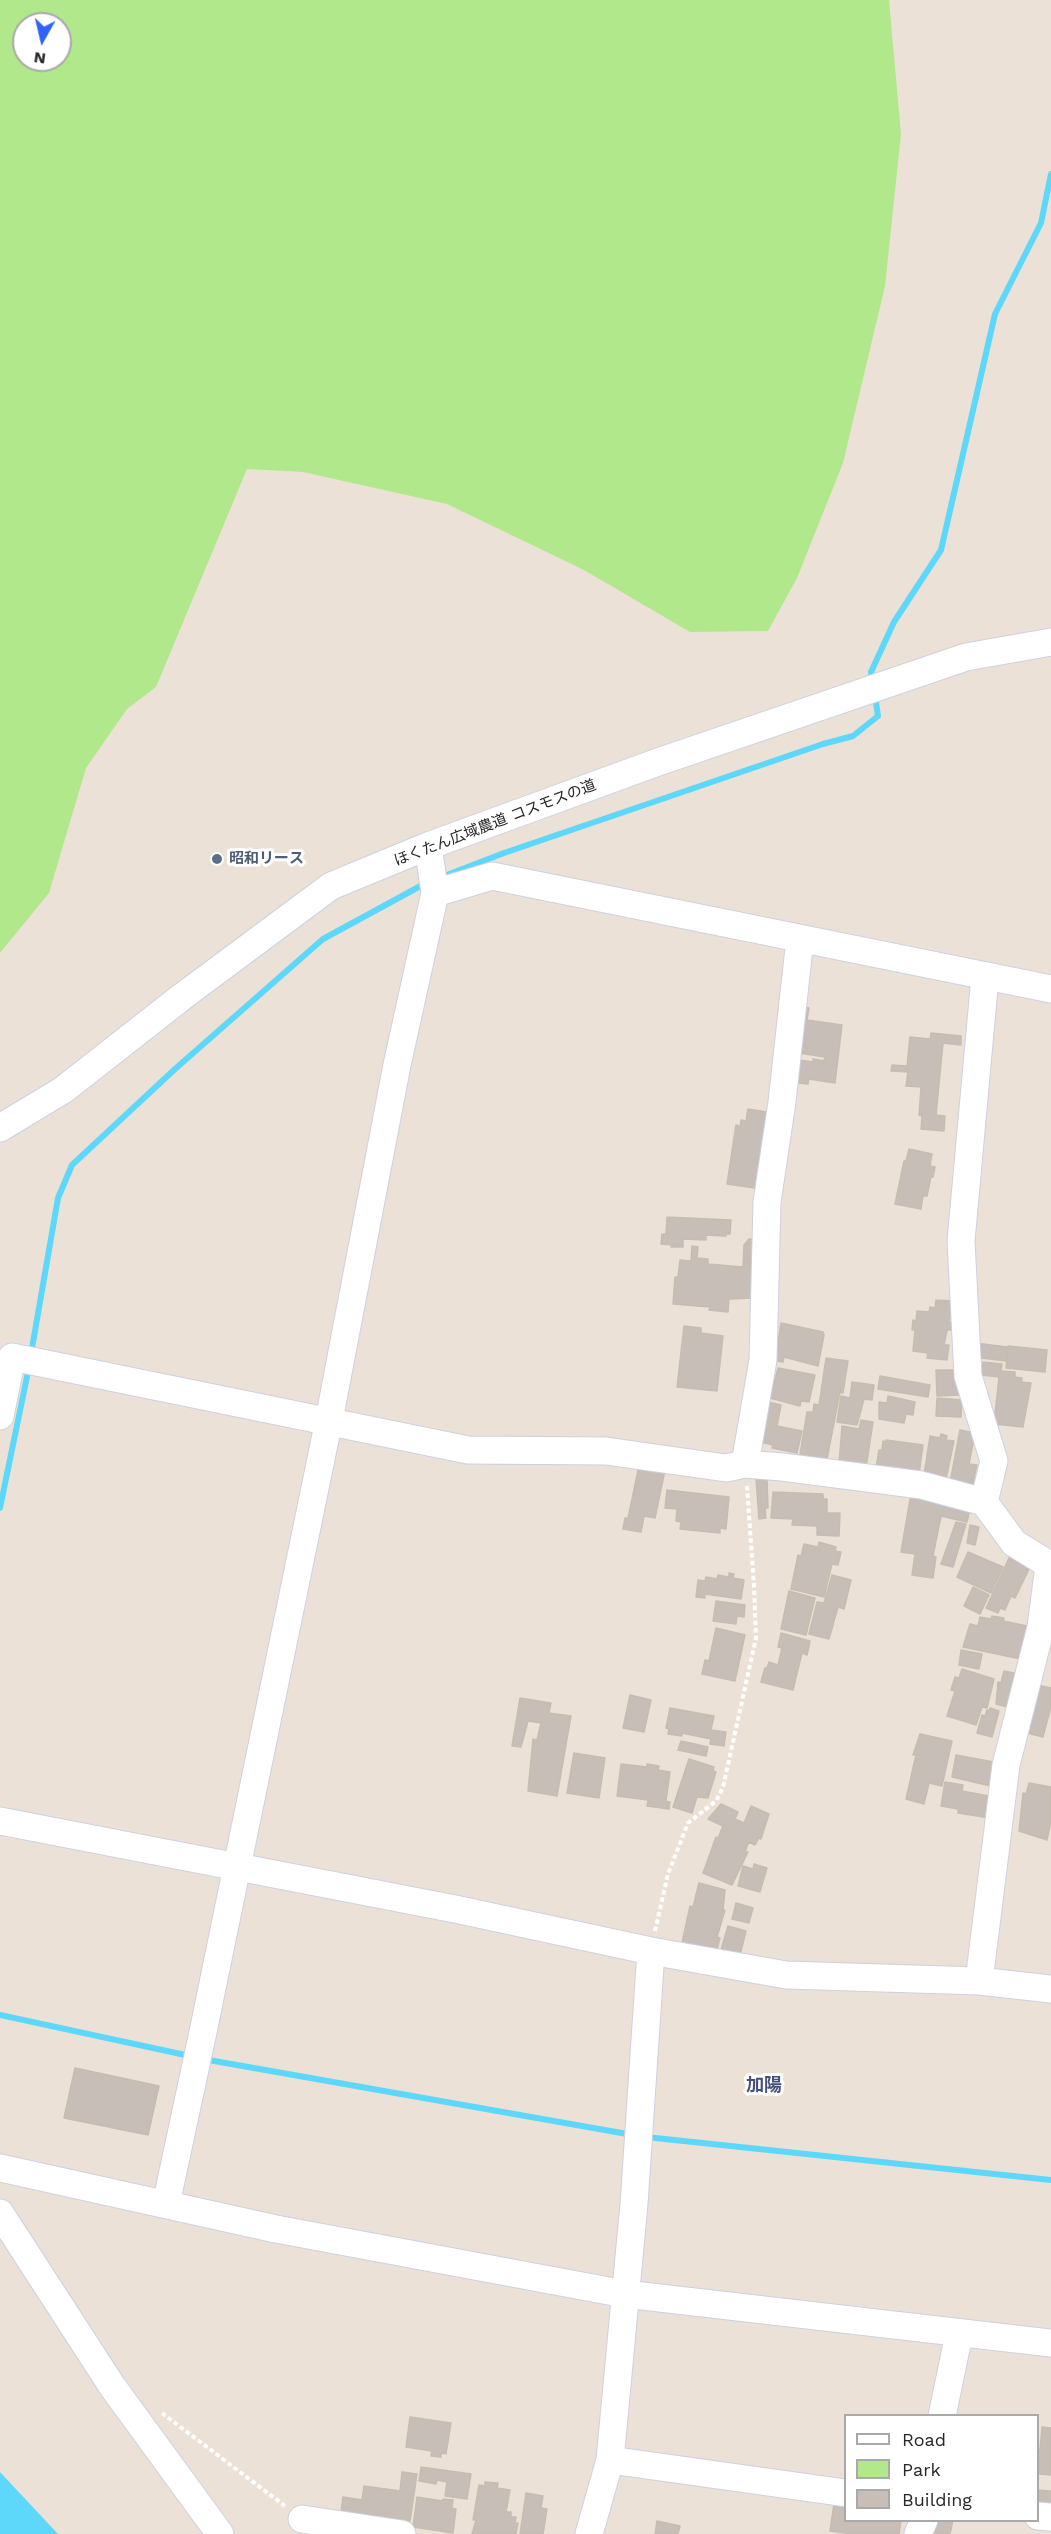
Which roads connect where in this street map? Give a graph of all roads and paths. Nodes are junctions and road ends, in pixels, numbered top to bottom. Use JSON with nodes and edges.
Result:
{"nodes":[{"id":1,"x":1051,"y":642,"type":"edge"},
{"id":2,"x":428,"y":846,"type":"junction"},
{"id":3,"x":435,"y":893,"type":"junction"},
{"id":4,"x":800,"y":939,"type":"junction"},
{"id":5,"x":985,"y":977,"type":"junction"},
{"id":6,"x":1051,"y":989,"type":"edge"},
{"id":7,"x":0,"y":1128,"type":"edge"},
{"id":8,"x":0,"y":1416,"type":"edge"},
{"id":9,"x":329,"y":1420,"type":"junction"},
{"id":10,"x":745,"y":1464,"type":"junction"},
{"id":11,"x":984,"y":1502,"type":"junction"},
{"id":12,"x":1050,"y":1566,"type":"edge"},
{"id":13,"x":0,"y":1821,"type":"edge"},
{"id":14,"x":235,"y":1868,"type":"junction"},
{"id":15,"x":651,"y":1951,"type":"junction"},
{"id":16,"x":979,"y":1981,"type":"junction"},
{"id":17,"x":1051,"y":1989,"type":"edge"},
{"id":18,"x":0,"y":2168,"type":"edge"},
{"id":19,"x":166,"y":2204,"type":"junction"},
{"id":20,"x":0,"y":2213,"type":"edge"},
{"id":21,"x":626,"y":2294,"type":"junction"},
{"id":22,"x":959,"y":2334,"type":"junction"},
{"id":23,"x":1051,"y":2343,"type":"edge"},
{"id":24,"x":155,"y":2408,"type":"dead end"},
{"id":25,"x":942,"y":2414,"type":"edge"},
{"id":26,"x":610,"y":2460,"type":"junction"},
{"id":27,"x":844,"y":2493,"type":"edge"},
{"id":28,"x":302,"y":2519,"type":"joint"},
{"id":29,"x":220,"y":2534,"type":"edge"},
{"id":30,"x":402,"y":2534,"type":"edge"},
{"id":31,"x":589,"y":2534,"type":"edge"}],
"edges":[{"from":1,"to":2,"type":"street","name":"ほくたん広域農道 コスモスの道"},
{"from":2,"to":3,"type":"street"},
{"from":2,"to":7,"type":"street","name":"ほくたん広域農道 コスモスの道"},
{"from":3,"to":4,"type":"street"},
{"from":3,"to":9,"type":"street"},
{"from":4,"to":5,"type":"street"},
{"from":4,"to":10,"type":"street"},
{"from":5,"to":6,"type":"street"},
{"from":5,"to":11,"type":"street"},
{"from":8,"to":9,"type":"street"},
{"from":9,"to":10,"type":"street"},
{"from":9,"to":14,"type":"street"},
{"from":10,"to":11,"type":"street"},
{"from":10,"to":15,"type":"path"},
{"from":11,"to":12,"type":"street"},
{"from":12,"to":16,"type":"street"},
{"from":13,"to":14,"type":"street"},
{"from":14,"to":15,"type":"street"},
{"from":14,"to":19,"type":"street"},
{"from":15,"to":16,"type":"street"},
{"from":15,"to":21,"type":"street"},
{"from":16,"to":17,"type":"street"},
{"from":18,"to":19,"type":"street"},
{"from":19,"to":21,"type":"street"},
{"from":20,"to":29,"type":"street"},
{"from":21,"to":22,"type":"street"},
{"from":21,"to":26,"type":"street"},
{"from":22,"to":23,"type":"street"},
{"from":22,"to":25,"type":"street"},
{"from":24,"to":28,"type":"path"},
{"from":26,"to":27,"type":"street"},
{"from":26,"to":31,"type":"street"},
{"from":28,"to":30,"type":"street"}]}
